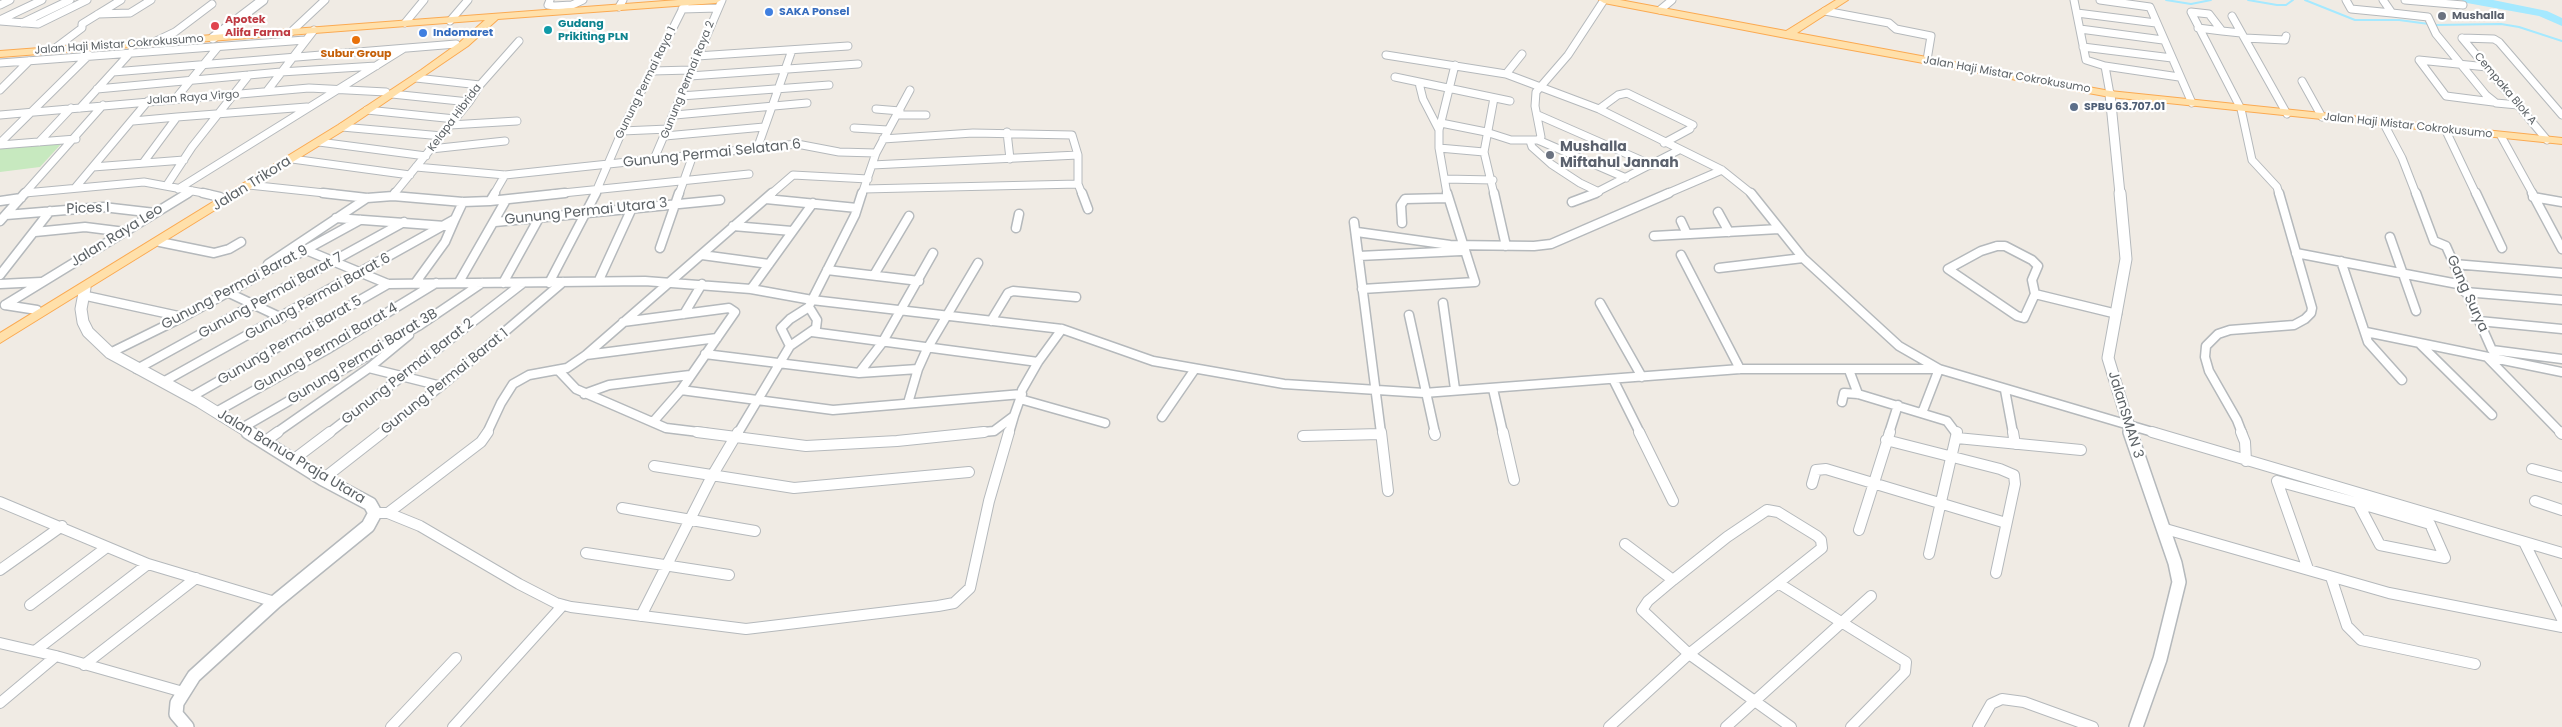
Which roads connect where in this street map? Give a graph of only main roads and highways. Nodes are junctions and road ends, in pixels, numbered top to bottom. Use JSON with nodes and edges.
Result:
{"nodes":[{"id":1,"x":703,"y":0,"type":"edge"},
{"id":2,"x":1604,"y":0,"type":"edge"},
{"id":3,"x":1843,"y":0,"type":"edge"},
{"id":4,"x":653,"y":2,"type":"edge"},
{"id":5,"x":621,"y":4,"type":"edge"},
{"id":6,"x":717,"y":4,"type":"edge"},
{"id":7,"x":495,"y":17,"type":"junction"},
{"id":8,"x":477,"y":18,"type":"junction"},
{"id":9,"x":1786,"y":35,"type":"junction"},
{"id":10,"x":0,"y":54,"type":"edge"},
{"id":11,"x":389,"y":93,"type":"junction"},
{"id":12,"x":2562,"y":142,"type":"edge"},
{"id":13,"x":161,"y":238,"type":"junction"},
{"id":14,"x":0,"y":332,"type":"edge"},
{"id":15,"x":0,"y":340,"type":"edge"}],
"edges":[{"from":1,"to":4,"type":"main road","name":"Jalan Haji Mistar Cokrokusumo"},
{"from":1,"to":6,"type":"main road","name":"Jalan Haji Mistar Cokrokusumo"},
{"from":2,"to":9,"type":"main road","name":"Jalan Haji Mistar Cokrokusumo"},
{"from":3,"to":9,"type":"main road"},
{"from":4,"to":5,"type":"main road","name":"Jalan Haji Mistar Cokrokusumo"},
{"from":5,"to":7,"type":"main road","name":"Jalan Haji Mistar Cokrokusumo"},
{"from":7,"to":8,"type":"main road","name":"Jalan Haji Mistar Cokrokusumo"},
{"from":7,"to":11,"type":"main road","name":"Jalan Trikora"},
{"from":8,"to":10,"type":"main road","name":"Jalan Haji Mistar Cokrokusumo"},
{"from":8,"to":11,"type":"main road","name":"Jalan Trikora"},
{"from":9,"to":12,"type":"main road","name":"Jalan Haji Mistar Cokrokusumo"},
{"from":11,"to":13,"type":"main road","name":"Jalan Trikora"},
{"from":11,"to":13,"type":"main road","name":"Jalan Trikora"},
{"from":13,"to":14,"type":"main road","name":"Jalan Trikora"},
{"from":13,"to":15,"type":"main road","name":"Jalan Trikora"}]}
